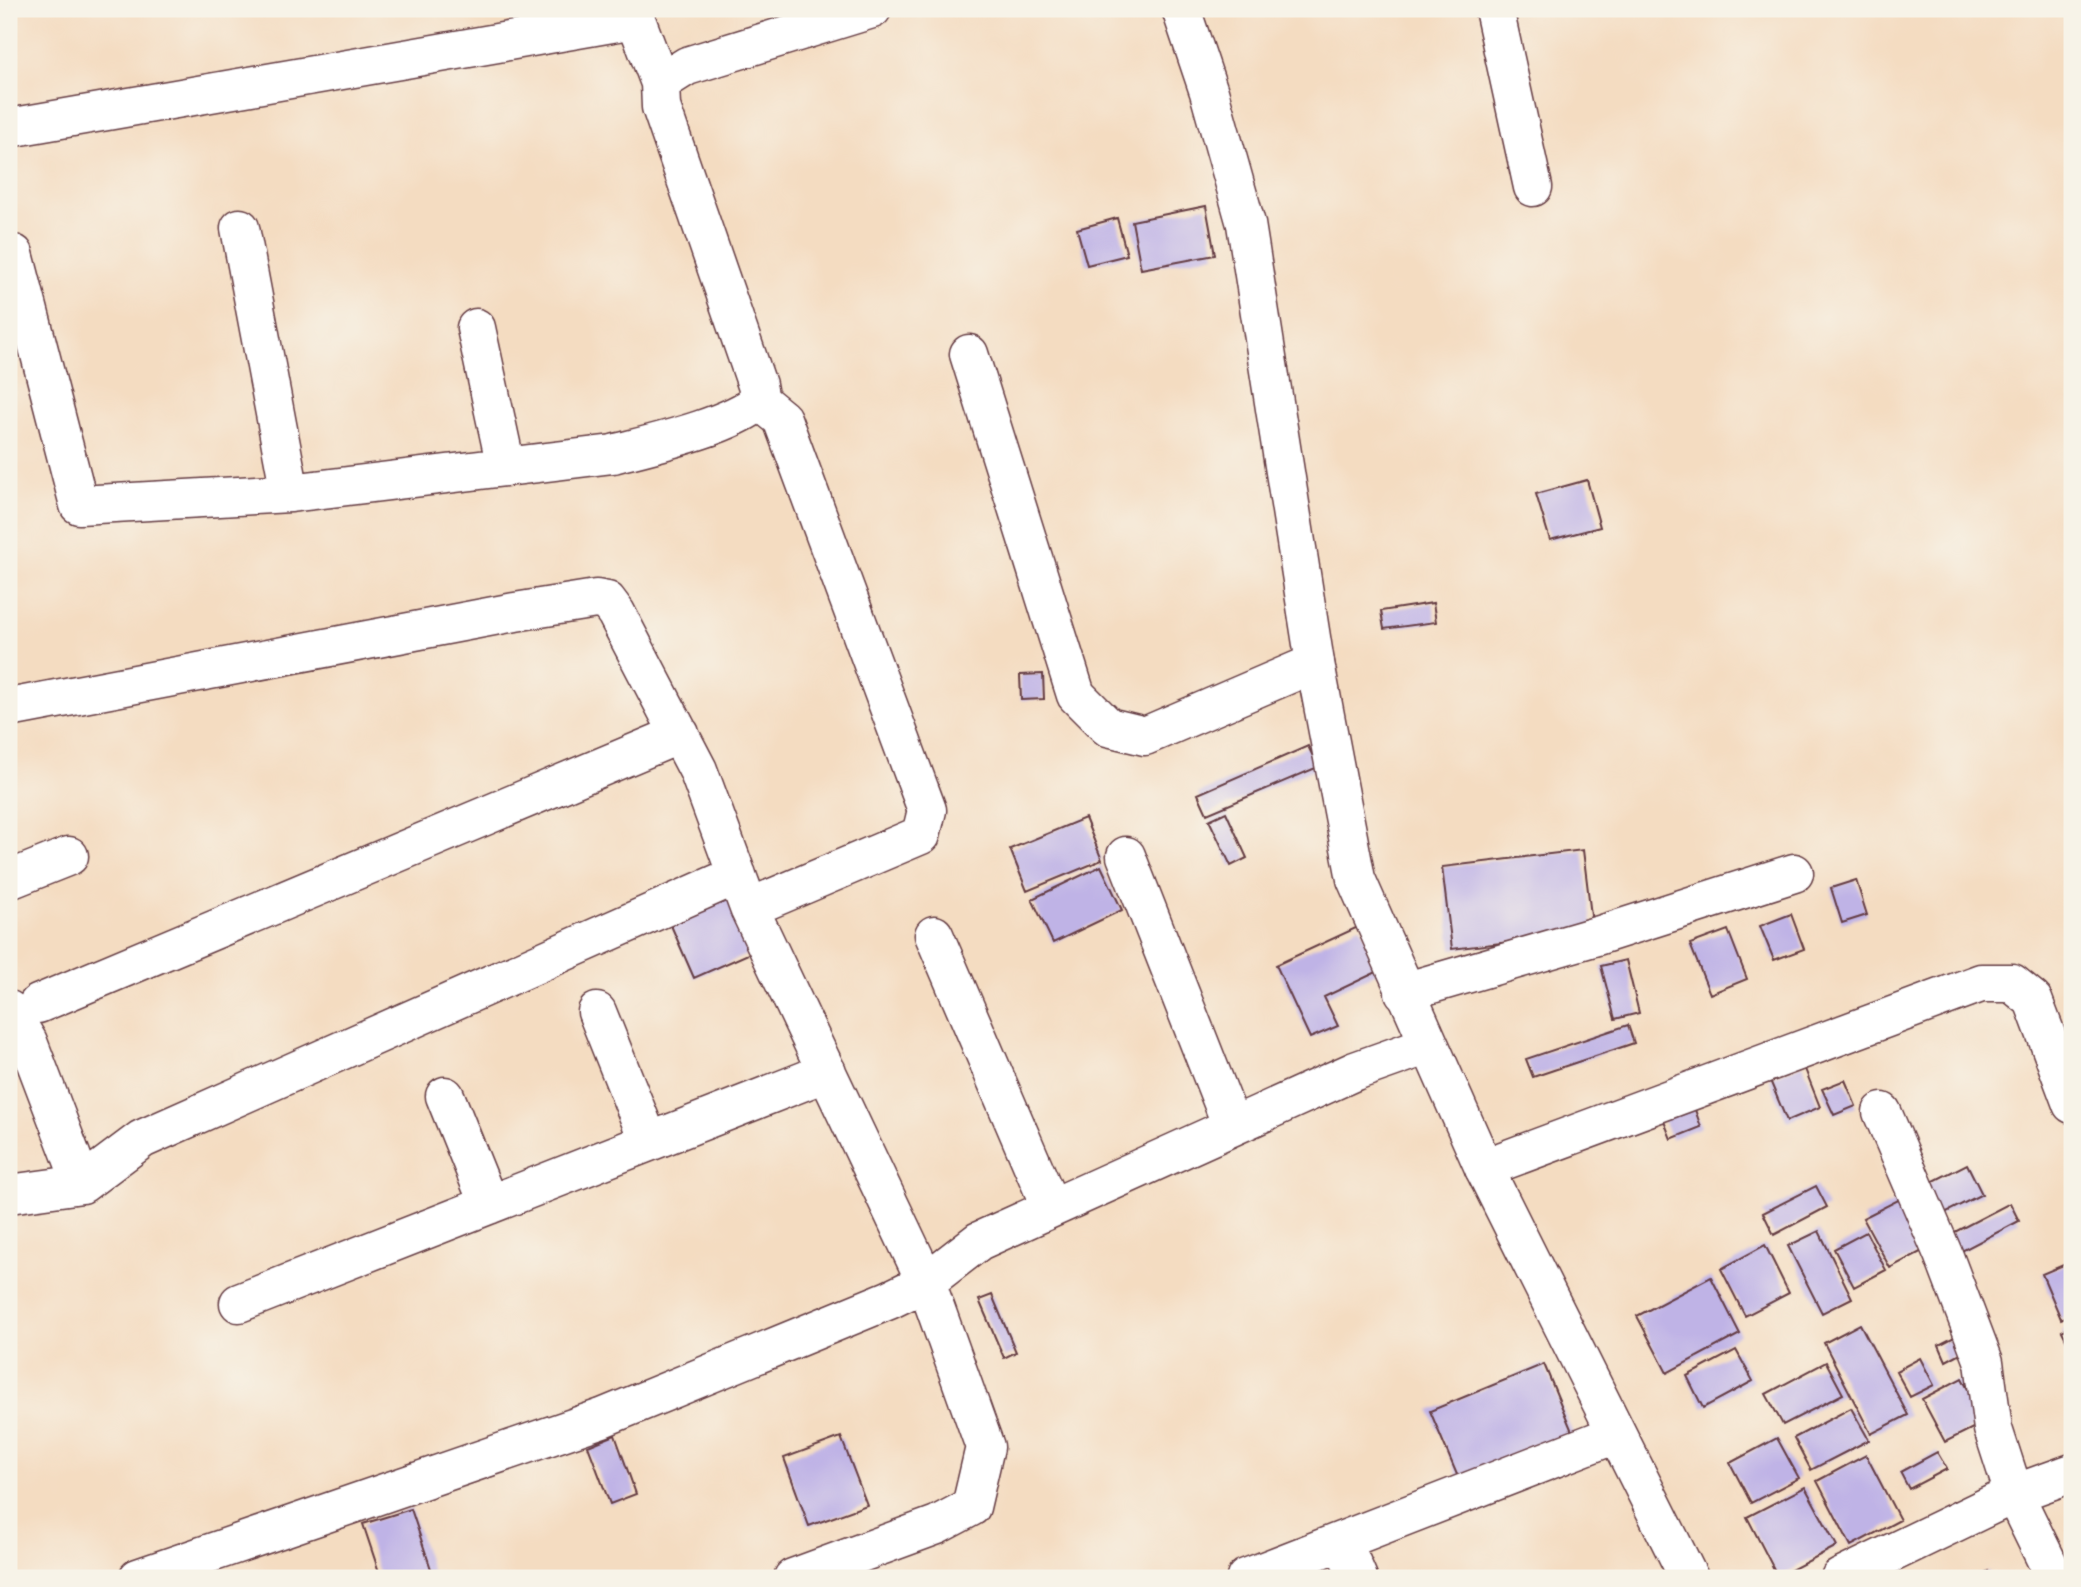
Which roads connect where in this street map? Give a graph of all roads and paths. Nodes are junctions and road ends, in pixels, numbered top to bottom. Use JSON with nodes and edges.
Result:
{"nodes":[{"id":1,"x":872,"y":9,"type":"edge"},
{"id":2,"x":1181,"y":9,"type":"edge"},
{"id":3,"x":1494,"y":9,"type":"edge"},
{"id":4,"x":634,"y":14,"type":"edge"},
{"id":5,"x":660,"y":83,"type":"junction"},
{"id":6,"x":9,"y":128,"type":"edge"},
{"id":7,"x":1532,"y":187,"type":"dead end"},
{"id":8,"x":240,"y":228,"type":"dead end"},
{"id":9,"x":14,"y":254,"type":"dead end"},
{"id":10,"x":476,"y":328,"type":"dead end"},
{"id":11,"x":969,"y":354,"type":"dead end"},
{"id":12,"x":760,"y":401,"type":"junction"},
{"id":13,"x":506,"y":467,"type":"junction"},
{"id":14,"x":290,"y":493,"type":"junction"},
{"id":15,"x":1315,"y":663,"type":"junction"},
{"id":16,"x":9,"y":708,"type":"edge"},
{"id":17,"x":680,"y":734,"type":"junction"},
{"id":18,"x":69,"y":856,"type":"dead end"},
{"id":19,"x":1126,"y":856,"type":"dead end"},
{"id":20,"x":1794,"y":873,"type":"dead end"},
{"id":21,"x":9,"y":880,"type":"edge"},
{"id":22,"x":743,"y":892,"type":"junction"},
{"id":23,"x":934,"y":935,"type":"dead end"},
{"id":24,"x":1405,"y":992,"type":"junction"},
{"id":25,"x":23,"y":1007,"type":"edge"},
{"id":26,"x":597,"y":1012,"type":"dead end"},
{"id":27,"x":1428,"y":1045,"type":"junction"},
{"id":28,"x":827,"y":1072,"type":"junction"},
{"id":29,"x":445,"y":1096,"type":"dead end"},
{"id":30,"x":2072,"y":1104,"type":"edge"},
{"id":31,"x":1882,"y":1112,"type":"dead end"},
{"id":32,"x":1232,"y":1126,"type":"junction"},
{"id":33,"x":649,"y":1142,"type":"junction"},
{"id":34,"x":1484,"y":1168,"type":"junction"},
{"id":35,"x":82,"y":1184,"type":"junction"},
{"id":36,"x":9,"y":1194,"type":"edge"},
{"id":37,"x":489,"y":1205,"type":"junction"},
{"id":38,"x":1051,"y":1208,"type":"junction"},
{"id":39,"x":926,"y":1282,"type":"junction"},
{"id":40,"x":239,"y":1303,"type":"dead end"},
{"id":41,"x":1616,"y":1434,"type":"junction"},
{"id":42,"x":2072,"y":1473,"type":"edge"},
{"id":43,"x":2014,"y":1494,"type":"junction"},
{"id":44,"x":1342,"y":1541,"type":"junction"},
{"id":45,"x":138,"y":1578,"type":"edge"},
{"id":46,"x":793,"y":1578,"type":"edge"},
{"id":47,"x":1246,"y":1578,"type":"edge"},
{"id":48,"x":1358,"y":1578,"type":"edge"},
{"id":49,"x":1689,"y":1578,"type":"edge"},
{"id":50,"x":1840,"y":1578,"type":"edge"},
{"id":51,"x":2055,"y":1578,"type":"edge"}],
"edges":[{"from":1,"to":5,"type":"street"},
{"from":2,"to":15,"type":"street"},
{"from":3,"to":7,"type":"street"},
{"from":4,"to":5,"type":"street"},
{"from":4,"to":6,"type":"street"},
{"from":5,"to":12,"type":"street"},
{"from":8,"to":14,"type":"street"},
{"from":9,"to":14,"type":"street"},
{"from":10,"to":13,"type":"street"},
{"from":11,"to":15,"type":"street"},
{"from":12,"to":13,"type":"street"},
{"from":12,"to":22,"type":"street"},
{"from":13,"to":14,"type":"street"},
{"from":15,"to":24,"type":"street"},
{"from":16,"to":17,"type":"street"},
{"from":17,"to":22,"type":"street"},
{"from":17,"to":25,"type":"street"},
{"from":18,"to":21,"type":"street"},
{"from":19,"to":32,"type":"street"},
{"from":20,"to":24,"type":"street"},
{"from":22,"to":28,"type":"street"},
{"from":22,"to":35,"type":"street"},
{"from":23,"to":38,"type":"street"},
{"from":24,"to":27,"type":"street"},
{"from":25,"to":35,"type":"street"},
{"from":26,"to":33,"type":"street"},
{"from":27,"to":32,"type":"street"},
{"from":27,"to":34,"type":"street"},
{"from":28,"to":33,"type":"street"},
{"from":28,"to":39,"type":"street"},
{"from":29,"to":37,"type":"street"},
{"from":30,"to":34,"type":"street"},
{"from":31,"to":43,"type":"street"},
{"from":32,"to":38,"type":"street"},
{"from":33,"to":37,"type":"street"},
{"from":34,"to":41,"type":"street"},
{"from":35,"to":36,"type":"street"},
{"from":37,"to":40,"type":"street"},
{"from":38,"to":39,"type":"street"},
{"from":39,"to":45,"type":"street"},
{"from":39,"to":46,"type":"street"},
{"from":41,"to":44,"type":"street"},
{"from":41,"to":49,"type":"street"},
{"from":42,"to":43,"type":"street"},
{"from":43,"to":50,"type":"street"},
{"from":43,"to":51,"type":"street"},
{"from":44,"to":47,"type":"street"},
{"from":44,"to":48,"type":"street"}]}
